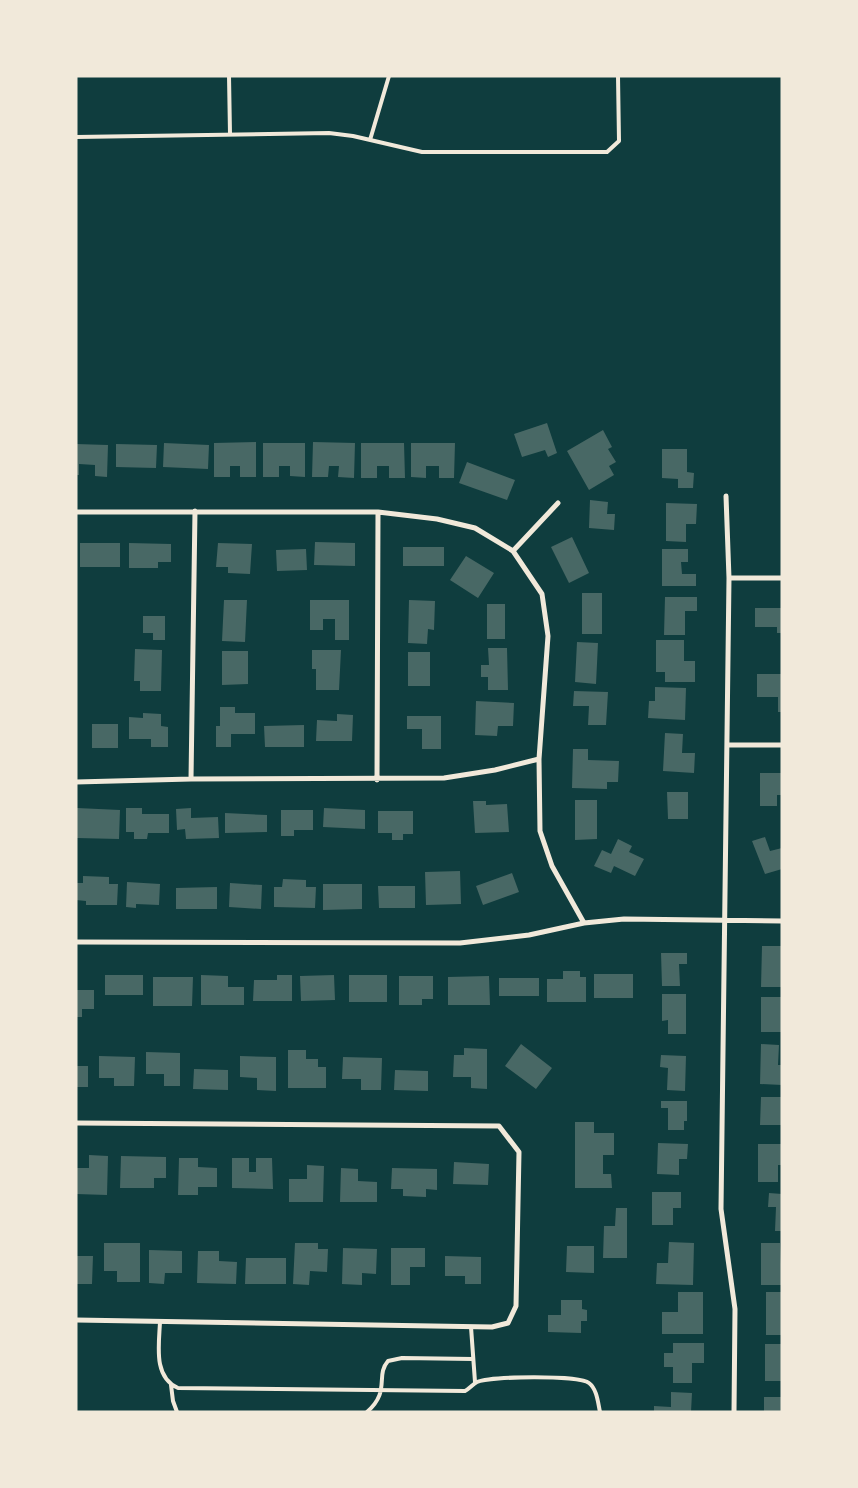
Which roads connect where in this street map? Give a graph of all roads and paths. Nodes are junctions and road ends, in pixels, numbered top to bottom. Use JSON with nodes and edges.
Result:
{"nodes":[{"id":1,"x":229,"y":76,"type":"edge"},
{"id":2,"x":389,"y":76,"type":"edge"},
{"id":3,"x":618,"y":76,"type":"edge"},
{"id":4,"x":230,"y":134,"type":"junction"},
{"id":5,"x":76,"y":137,"type":"edge"},
{"id":6,"x":370,"y":140,"type":"junction"},
{"id":7,"x":726,"y":496,"type":"dead end"},
{"id":8,"x":558,"y":503,"type":"dead end"},
{"id":9,"x":195,"y":511,"type":"junction"},
{"id":10,"x":76,"y":512,"type":"edge"},
{"id":11,"x":378,"y":512,"type":"junction"},
{"id":12,"x":513,"y":551,"type":"junction"},
{"id":13,"x":729,"y":578,"type":"junction"},
{"id":14,"x":782,"y":578,"type":"edge"},
{"id":15,"x":727,"y":745,"type":"junction"},
{"id":16,"x":782,"y":745,"type":"edge"},
{"id":17,"x":539,"y":760,"type":"junction"},
{"id":18,"x":192,"y":778,"type":"junction"},
{"id":19,"x":377,"y":780,"type":"junction"},
{"id":20,"x":76,"y":782,"type":"edge"},
{"id":21,"x":782,"y":921,"type":"edge"},
{"id":22,"x":725,"y":922,"type":"junction"},
{"id":23,"x":584,"y":923,"type":"junction"},
{"id":24,"x":76,"y":942,"type":"edge"},
{"id":25,"x":76,"y":1123,"type":"edge"},
{"id":26,"x":76,"y":1320,"type":"edge"},
{"id":27,"x":160,"y":1322,"type":"junction"},
{"id":28,"x":471,"y":1327,"type":"junction"},
{"id":29,"x":473,"y":1359,"type":"junction"},
{"id":30,"x":475,"y":1382,"type":"junction"},
{"id":31,"x":171,"y":1385,"type":"junction"},
{"id":32,"x":382,"y":1390,"type":"junction"},
{"id":33,"x":177,"y":1412,"type":"edge"},
{"id":34,"x":367,"y":1412,"type":"edge"},
{"id":35,"x":600,"y":1412,"type":"edge"},
{"id":36,"x":734,"y":1412,"type":"edge"}],
"edges":[{"from":1,"to":4,"type":"lane"},
{"from":2,"to":6,"type":"lane"},
{"from":3,"to":6,"type":"lane"},
{"from":4,"to":5,"type":"lane"},
{"from":4,"to":6,"type":"lane"},
{"from":7,"to":13,"type":"street"},
{"from":8,"to":12,"type":"street"},
{"from":9,"to":10,"type":"street"},
{"from":9,"to":11,"type":"street"},
{"from":9,"to":18,"type":"street"},
{"from":11,"to":12,"type":"street"},
{"from":11,"to":19,"type":"street"},
{"from":12,"to":17,"type":"street"},
{"from":13,"to":14,"type":"street"},
{"from":13,"to":15,"type":"street"},
{"from":15,"to":16,"type":"street"},
{"from":15,"to":22,"type":"street"},
{"from":17,"to":19,"type":"street"},
{"from":17,"to":23,"type":"street"},
{"from":18,"to":19,"type":"street"},
{"from":18,"to":20,"type":"street"},
{"from":21,"to":22,"type":"street"},
{"from":22,"to":23,"type":"street"},
{"from":22,"to":36,"type":"street"},
{"from":23,"to":24,"type":"street"},
{"from":25,"to":28,"type":"street"},
{"from":26,"to":27,"type":"street"},
{"from":27,"to":28,"type":"street"},
{"from":27,"to":31,"type":"lane"},
{"from":28,"to":29,"type":"lane"},
{"from":29,"to":30,"type":"lane"},
{"from":29,"to":32,"type":"lane"},
{"from":30,"to":32,"type":"lane"},
{"from":30,"to":35,"type":"lane"},
{"from":31,"to":32,"type":"lane"},
{"from":31,"to":33,"type":"lane"},
{"from":32,"to":34,"type":"lane"}]}
